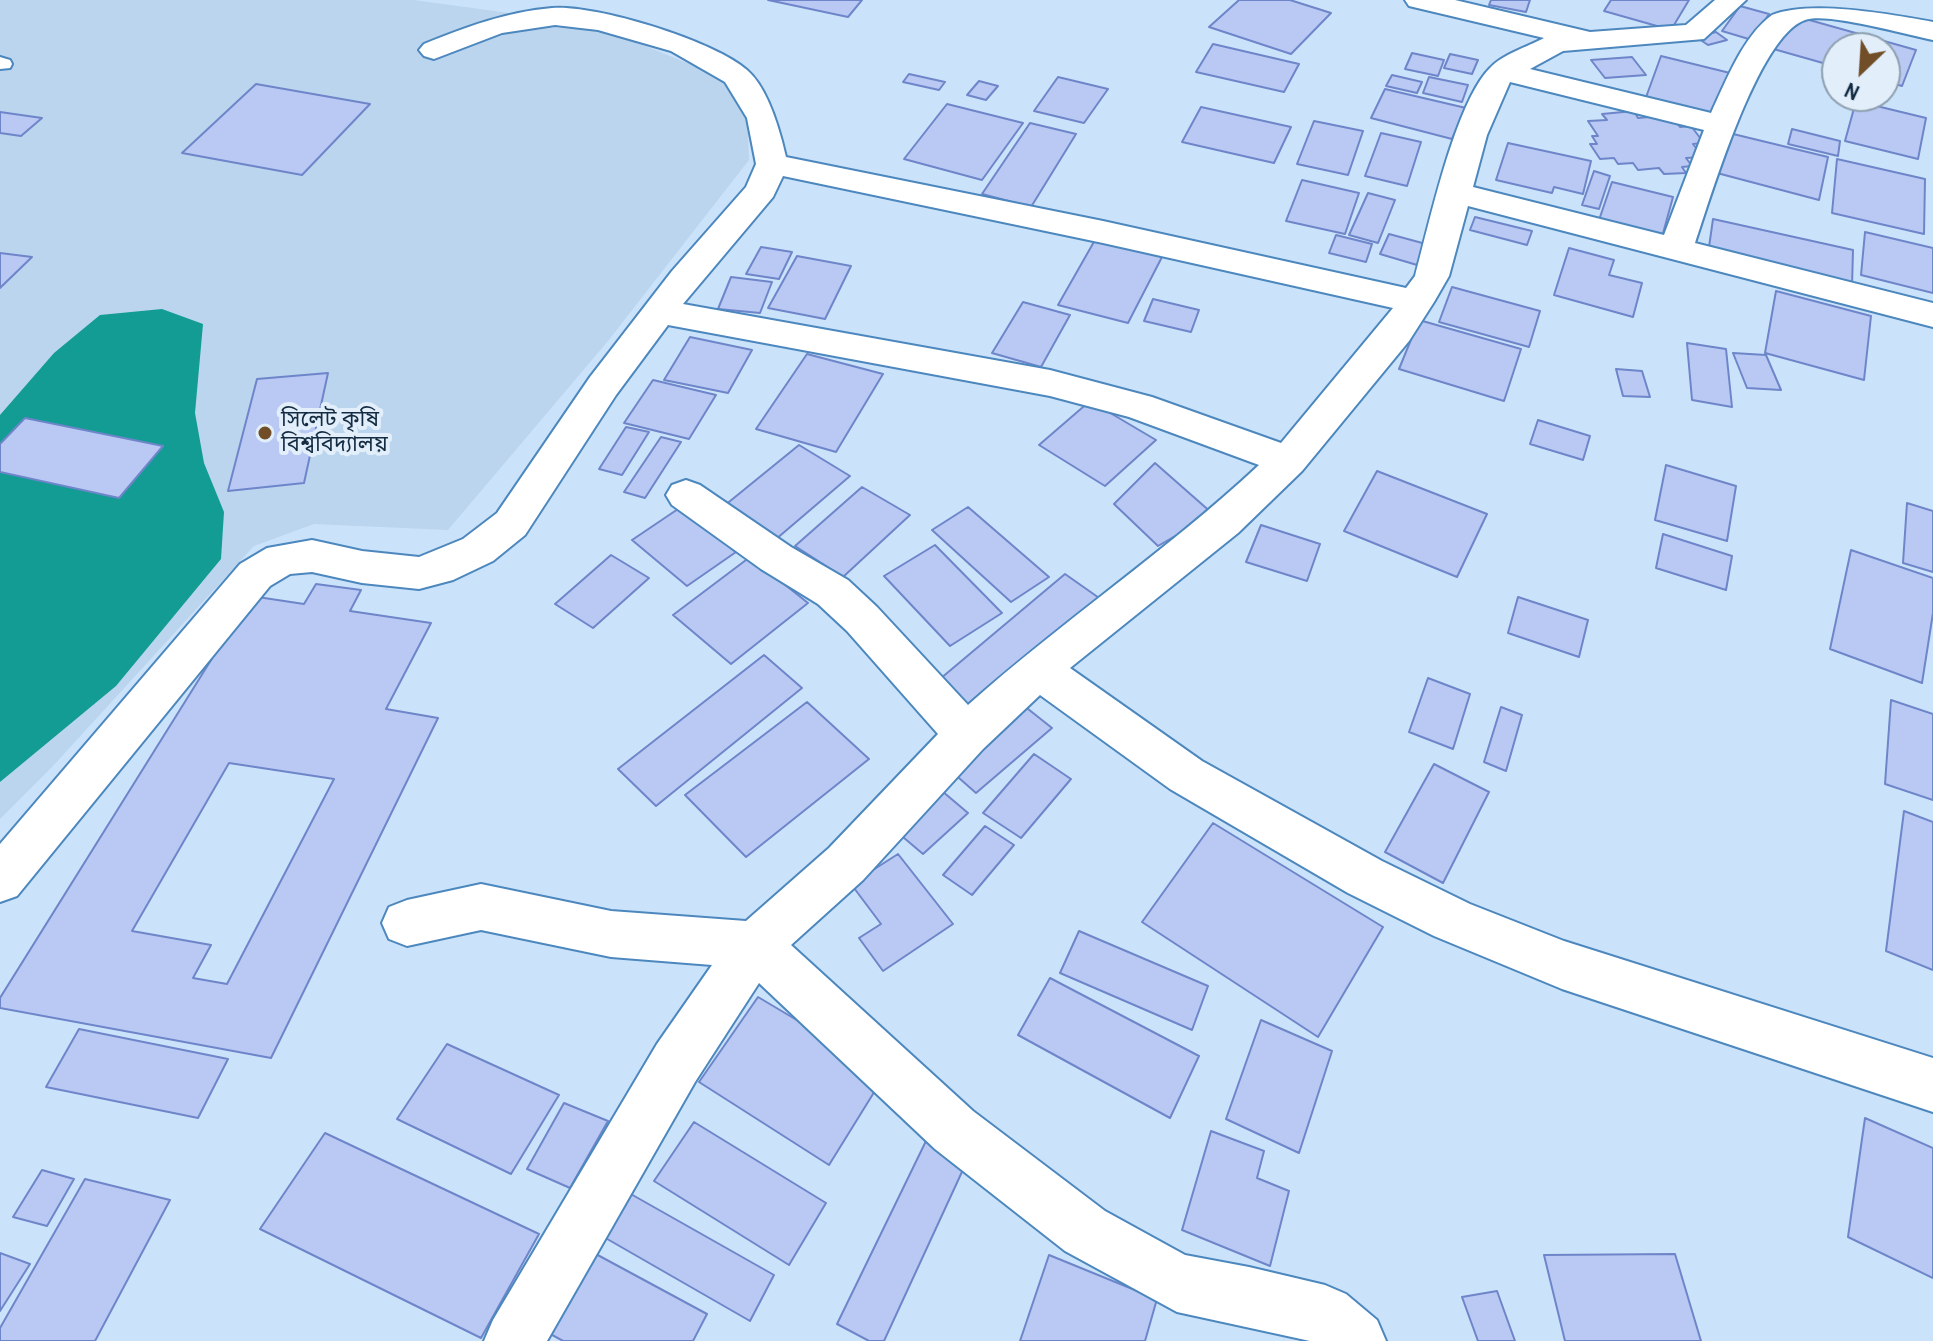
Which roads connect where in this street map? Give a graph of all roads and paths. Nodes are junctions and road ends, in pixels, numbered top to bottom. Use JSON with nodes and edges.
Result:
{"nodes":[{"id":1,"x":1419,"y":0,"type":"edge"},
{"id":2,"x":1732,"y":0,"type":"edge"},
{"id":3,"x":1933,"y":31,"type":"edge"},
{"id":4,"x":1591,"y":40,"type":"junction"},
{"id":5,"x":434,"y":50,"type":"dead end"},
{"id":6,"x":1503,"y":71,"type":"junction"},
{"id":7,"x":1722,"y":125,"type":"junction"},
{"id":8,"x":772,"y":164,"type":"junction"},
{"id":9,"x":1457,"y":193,"type":"junction"},
{"id":10,"x":1676,"y":249,"type":"junction"},
{"id":11,"x":1416,"y":302,"type":"junction"},
{"id":12,"x":660,"y":312,"type":"junction"},
{"id":13,"x":1933,"y":315,"type":"edge"},
{"id":14,"x":1288,"y":461,"type":"junction"},
{"id":15,"x":686,"y":495,"type":"dead end"},
{"id":16,"x":1038,"y":669,"type":"junction"},
{"id":17,"x":967,"y":735,"type":"junction"},
{"id":18,"x":0,"y":880,"type":"edge"},
{"id":19,"x":407,"y":923,"type":"dead end"},
{"id":20,"x":755,"y":945,"type":"junction"},
{"id":21,"x":1933,"y":1085,"type":"edge"},
{"id":22,"x":514,"y":1341,"type":"edge"},
{"id":23,"x":1356,"y":1341,"type":"edge"}],
"edges":[{"from":1,"to":4,"type":"street"},
{"from":2,"to":4,"type":"street"},
{"from":3,"to":7,"type":"street"},
{"from":4,"to":6,"type":"street"},
{"from":5,"to":8,"type":"street"},
{"from":6,"to":7,"type":"street"},
{"from":6,"to":9,"type":"street"},
{"from":7,"to":10,"type":"street"},
{"from":8,"to":11,"type":"street"},
{"from":8,"to":12,"type":"street"},
{"from":9,"to":10,"type":"street"},
{"from":9,"to":11,"type":"street"},
{"from":10,"to":13,"type":"street"},
{"from":11,"to":14,"type":"street"},
{"from":12,"to":14,"type":"street"},
{"from":12,"to":18,"type":"street"},
{"from":14,"to":16,"type":"street"},
{"from":15,"to":17,"type":"street"},
{"from":16,"to":17,"type":"street"},
{"from":16,"to":21,"type":"street"},
{"from":17,"to":20,"type":"street"},
{"from":19,"to":20,"type":"street"},
{"from":20,"to":22,"type":"street"},
{"from":20,"to":23,"type":"street"}]}
